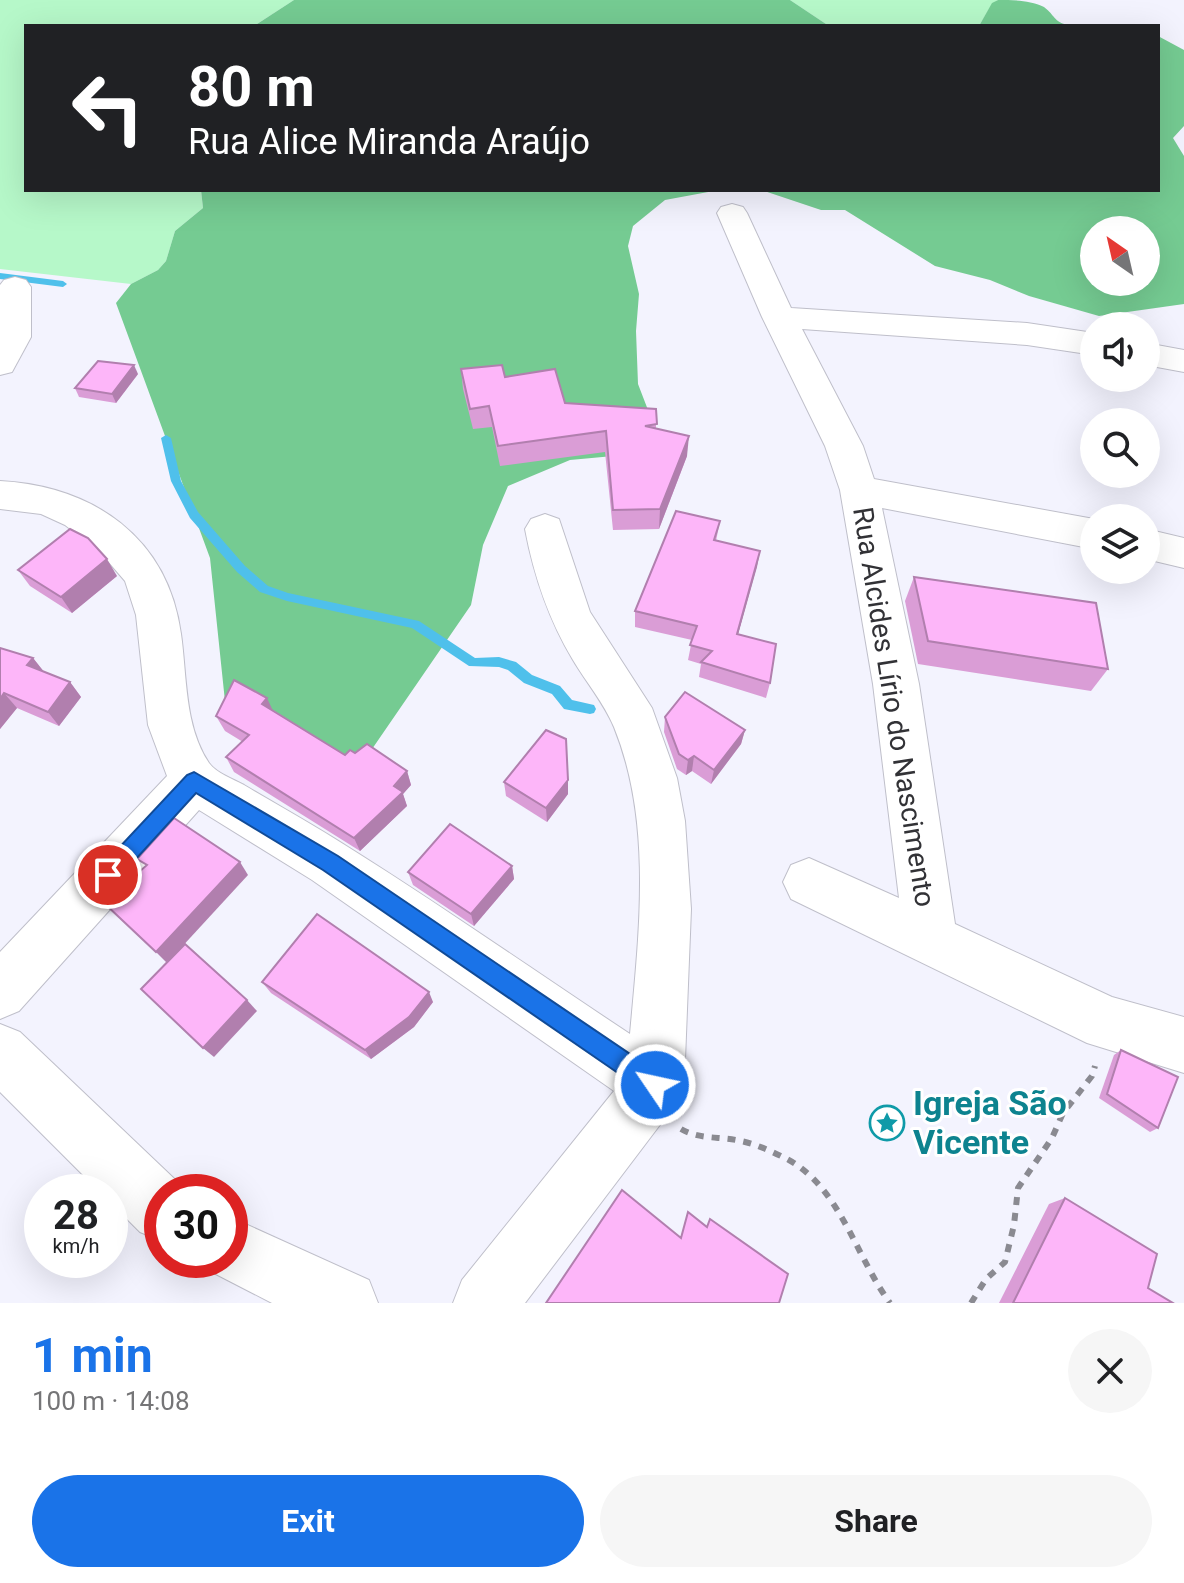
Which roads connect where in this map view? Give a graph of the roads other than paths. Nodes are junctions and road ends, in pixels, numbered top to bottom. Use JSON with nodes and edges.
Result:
{"nodes":[{"id":1,"x":732,"y":213,"type":"dead end"},
{"id":2,"x":15,"y":287,"type":"dead end"},
{"id":3,"x":779,"y":317,"type":"junction"},
{"id":4,"x":1080,"y":342,"type":"edge"},
{"id":5,"x":1160,"y":357,"type":"edge"},
{"id":6,"x":1184,"y":361,"type":"edge"},
{"id":7,"x":0,"y":364,"type":"edge"},
{"id":8,"x":859,"y":490,"type":"junction"},
{"id":9,"x":0,"y":495,"type":"edge"},
{"id":10,"x":545,"y":529,"type":"dead end"},
{"id":11,"x":1080,"y":531,"type":"edge"},
{"id":12,"x":1160,"y":547,"type":"edge"},
{"id":13,"x":1184,"y":553,"type":"edge"},
{"id":14,"x":194,"y":781,"type":"junction"},
{"id":15,"x":809,"y":882,"type":"dead end"},
{"id":16,"x":931,"y":940,"type":"junction"},
{"id":17,"x":0,"y":992,"type":"edge"},
{"id":18,"x":1184,"y":1045,"type":"edge"},
{"id":19,"x":4,"y":1065,"type":"edge"},
{"id":20,"x":649,"y":1093,"type":"junction"},
{"id":21,"x":144,"y":1193,"type":"edge"},
{"id":22,"x":248,"y":1258,"type":"edge"},
{"id":23,"x":346,"y":1303,"type":"edge"},
{"id":24,"x":485,"y":1303,"type":"edge"}],
"edges":[{"from":1,"to":3,"type":"street","name":"Rua Alcides Lírio do Nascimento"},
{"from":2,"to":7,"type":"street"},
{"from":3,"to":4,"type":"street"},
{"from":3,"to":8,"type":"street","name":"Rua Alcides Lírio do Nascimento"},
{"from":5,"to":6,"type":"street"},
{"from":8,"to":11,"type":"street"},
{"from":8,"to":16,"type":"street","name":"Rua Alcides Lírio do Nascimento"},
{"from":9,"to":14,"type":"street"},
{"from":10,"to":20,"type":"street"},
{"from":12,"to":13,"type":"street"},
{"from":14,"to":17,"type":"street"},
{"from":14,"to":20,"type":"street"},
{"from":15,"to":16,"type":"street","name":"Rua Alcides Lírio do Nascimento"},
{"from":16,"to":18,"type":"street","name":"Rua Alcides Lírio do Nascimento"},
{"from":19,"to":21,"type":"street"},
{"from":20,"to":24,"type":"street"},
{"from":22,"to":23,"type":"street"}]}
